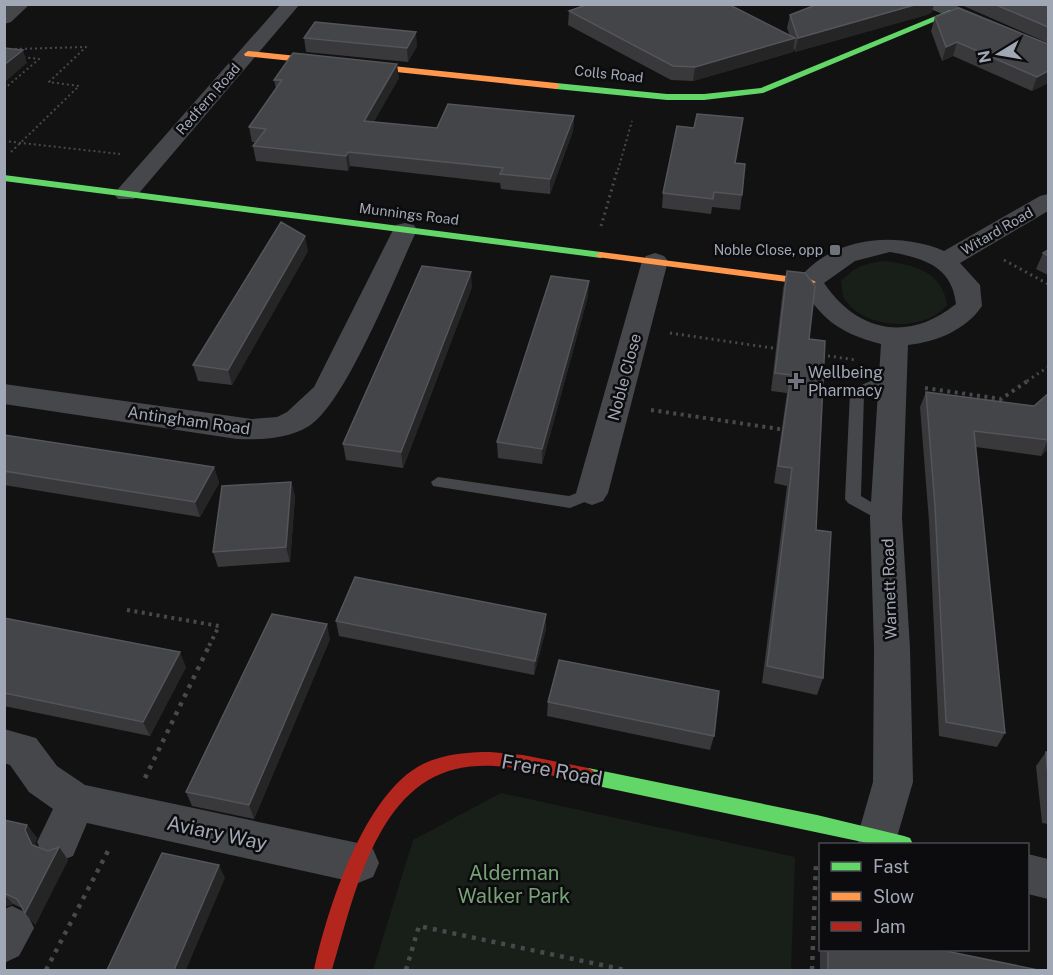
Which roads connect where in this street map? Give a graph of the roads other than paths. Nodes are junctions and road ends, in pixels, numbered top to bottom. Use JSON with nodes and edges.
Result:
{"nodes":[{"id":1,"x":21,"y":4,"type":"edge"},
{"id":2,"x":291,"y":4,"type":"edge"},
{"id":3,"x":935,"y":4,"type":"edge"},
{"id":4,"x":953,"y":12,"type":"junction"},
{"id":5,"x":4,"y":18,"type":"edge"},
{"id":6,"x":1048,"y":51,"type":"edge"},
{"id":7,"x":248,"y":54,"type":"junction"},
{"id":8,"x":4,"y":178,"type":"edge"},
{"id":9,"x":126,"y":194,"type":"junction"},
{"id":10,"x":1048,"y":201,"type":"edge"},
{"id":11,"x":405,"y":230,"type":"junction"},
{"id":12,"x":655,"y":261,"type":"junction"},
{"id":13,"x":945,"y":261,"type":"junction"},
{"id":14,"x":810,"y":282,"type":"junction"},
{"id":15,"x":894,"y":366,"type":"junction"},
{"id":16,"x":4,"y":394,"type":"edge"},
{"id":17,"x":438,"y":482,"type":"dead end"},
{"id":18,"x":592,"y":493,"type":"joint"},
{"id":19,"x":4,"y":746,"type":"edge"},
{"id":20,"x":76,"y":802,"type":"junction"},
{"id":21,"x":891,"y":841,"type":"edge"},
{"id":22,"x":58,"y":842,"type":"dead end"},
{"id":23,"x":358,"y":863,"type":"junction"},
{"id":24,"x":1029,"y":874,"type":"edge"},
{"id":25,"x":1048,"y":879,"type":"edge"},
{"id":26,"x":322,"y":970,"type":"edge"}],
"edges":[{"from":1,"to":5,"type":"street"},
{"from":2,"to":7,"type":"street","name":"Redfern Road"},
{"from":3,"to":4,"type":"street"},
{"from":4,"to":6,"type":"street"},
{"from":4,"to":7,"type":"street","name":"Colls Road"},
{"from":7,"to":9,"type":"street","name":"Redfern Road"},
{"from":8,"to":9,"type":"street","name":"Munnings Road"},
{"from":9,"to":11,"type":"street","name":"Munnings Road"},
{"from":10,"to":13,"type":"street","name":"Witard Road"},
{"from":11,"to":12,"type":"street","name":"Munnings Road"},
{"from":11,"to":16,"type":"street","name":"Antingham Road"},
{"from":12,"to":14,"type":"street","name":"Munnings Road"},
{"from":12,"to":18,"type":"street","name":"Noble Close"},
{"from":13,"to":14,"type":"street","name":"Witard Road"},
{"from":13,"to":15,"type":"street","name":"Witard Road"},
{"from":14,"to":15,"type":"street","name":"Witard Road"},
{"from":15,"to":21,"type":"street","name":"Warnett Road"},
{"from":17,"to":18,"type":"lane"},
{"from":19,"to":20,"type":"street","name":"Aviary Way"},
{"from":20,"to":22,"type":"street"},
{"from":20,"to":23,"type":"street","name":"Aviary Way"},
{"from":21,"to":23,"type":"street","name":"Frere Road"},
{"from":23,"to":26,"type":"street","name":"Frere Road"},
{"from":24,"to":25,"type":"street"}]}
